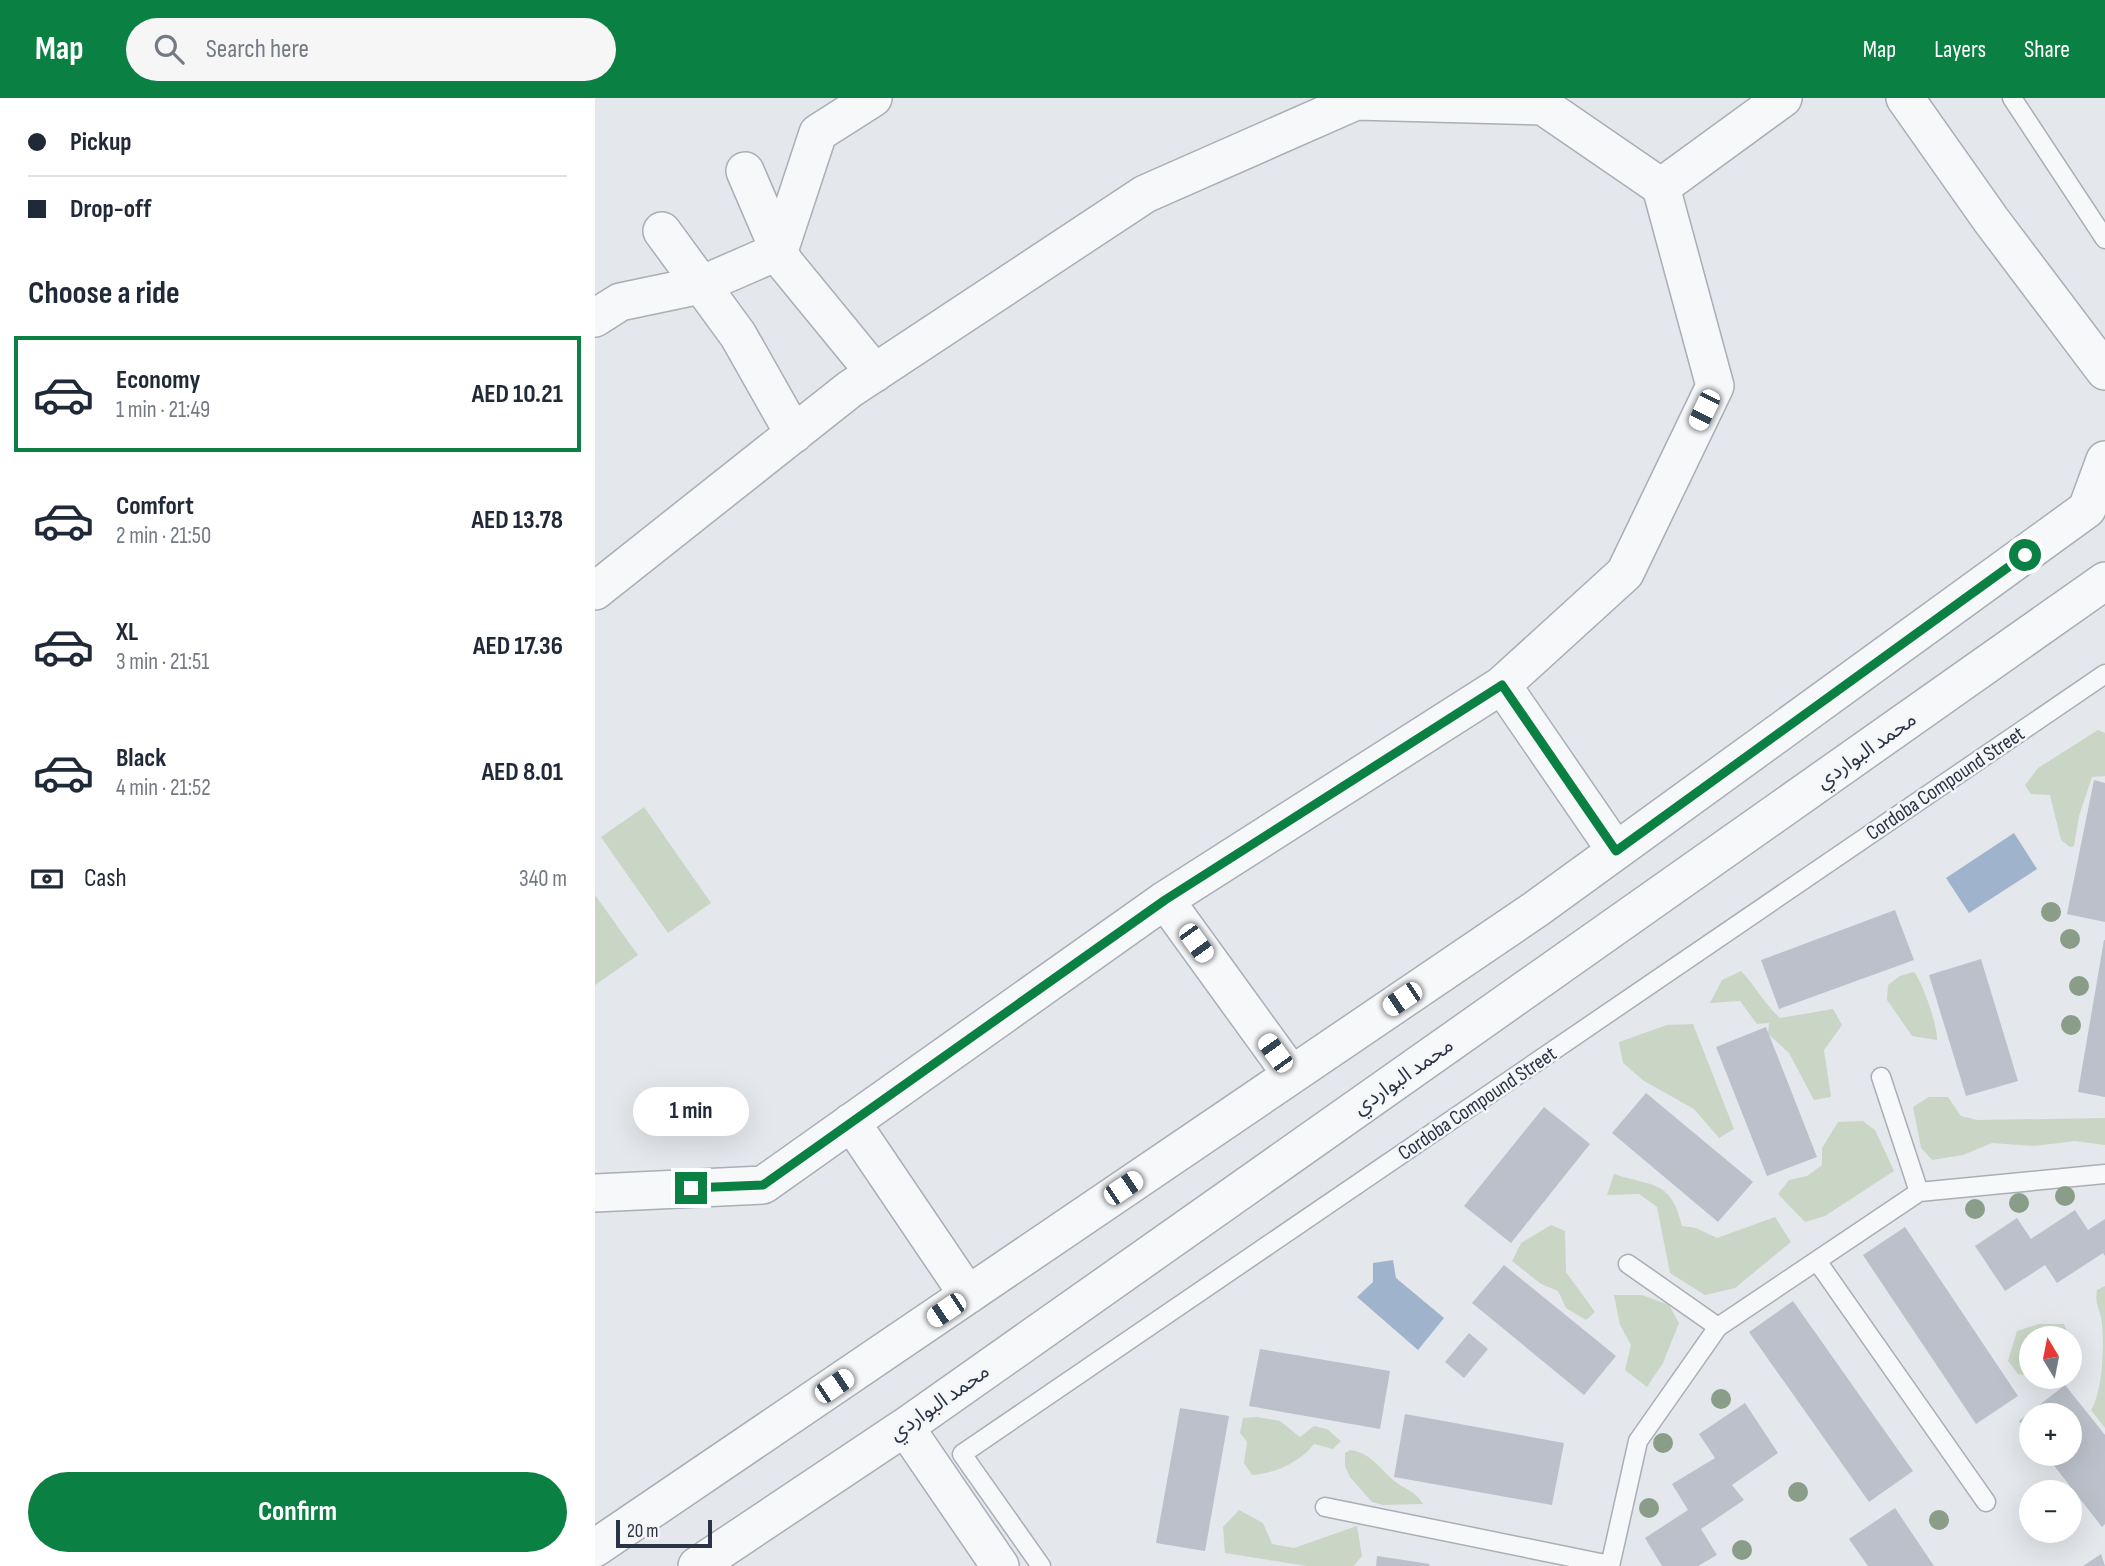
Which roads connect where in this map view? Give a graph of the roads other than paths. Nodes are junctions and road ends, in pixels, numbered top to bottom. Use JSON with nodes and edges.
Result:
{"nodes":[{"id":1,"x":873,"y":98,"type":"edge"},
{"id":2,"x":1783,"y":98,"type":"edge"},
{"id":3,"x":1905,"y":98,"type":"edge"},
{"id":4,"x":2012,"y":98,"type":"edge"},
{"id":5,"x":745,"y":171,"type":"dead end"},
{"id":6,"x":1661,"y":187,"type":"junction"},
{"id":7,"x":661,"y":231,"type":"dead end"},
{"id":8,"x":2105,"y":239,"type":"edge"},
{"id":9,"x":779,"y":251,"type":"junction"},
{"id":10,"x":701,"y":285,"type":"junction"},
{"id":11,"x":595,"y":318,"type":"edge"},
{"id":12,"x":2105,"y":371,"type":"edge"},
{"id":13,"x":875,"y":373,"type":"junction"},
{"id":14,"x":794,"y":434,"type":"junction"},
{"id":15,"x":2105,"y":460,"type":"edge"},
{"id":16,"x":2105,"y":581,"type":"edge"},
{"id":17,"x":595,"y":591,"type":"edge"},
{"id":18,"x":2105,"y":674,"type":"edge"},
{"id":19,"x":1502,"y":685,"type":"junction"},
{"id":20,"x":1616,"y":851,"type":"junction"},
{"id":21,"x":1165,"y":900,"type":"junction"},
{"id":22,"x":1291,"y":1074,"type":"junction"},
{"id":23,"x":1881,"y":1077,"type":"dead end"},
{"id":24,"x":851,"y":1122,"type":"junction"},
{"id":25,"x":2105,"y":1174,"type":"edge"},
{"id":26,"x":595,"y":1192,"type":"edge"},
{"id":27,"x":1919,"y":1192,"type":"junction"},
{"id":28,"x":1817,"y":1261,"type":"junction"},
{"id":29,"x":1628,"y":1264,"type":"dead end"},
{"id":30,"x":968,"y":1294,"type":"junction"},
{"id":31,"x":1718,"y":1327,"type":"junction"},
{"id":32,"x":905,"y":1427,"type":"junction"},
{"id":33,"x":1986,"y":1502,"type":"dead end"},
{"id":34,"x":1325,"y":1507,"type":"dead end"},
{"id":35,"x":595,"y":1548,"type":"edge"},
{"id":36,"x":1610,"y":1565,"type":"edge"},
{"id":37,"x":697,"y":1566,"type":"edge"},
{"id":38,"x":1000,"y":1566,"type":"edge"},
{"id":39,"x":1041,"y":1566,"type":"edge"}],
"edges":[{"from":1,"to":9,"type":"street"},
{"from":2,"to":6,"type":"street"},
{"from":3,"to":12,"type":"street"},
{"from":4,"to":8,"type":"lane"},
{"from":5,"to":9,"type":"street"},
{"from":6,"to":13,"type":"street"},
{"from":6,"to":19,"type":"street"},
{"from":7,"to":10,"type":"street"},
{"from":9,"to":10,"type":"street"},
{"from":9,"to":13,"type":"street"},
{"from":10,"to":11,"type":"street"},
{"from":10,"to":14,"type":"street"},
{"from":13,"to":14,"type":"street"},
{"from":14,"to":17,"type":"street"},
{"from":15,"to":20,"type":"street"},
{"from":16,"to":32,"type":"street","name":"محمد البواردي"},
{"from":18,"to":39,"type":"lane","name":"Cordoba Compound Street"},
{"from":19,"to":20,"type":"street"},
{"from":19,"to":21,"type":"street"},
{"from":20,"to":22,"type":"street"},
{"from":21,"to":22,"type":"street"},
{"from":21,"to":24,"type":"street"},
{"from":22,"to":30,"type":"street"},
{"from":23,"to":27,"type":"lane"},
{"from":24,"to":26,"type":"street"},
{"from":24,"to":30,"type":"street"},
{"from":25,"to":27,"type":"lane"},
{"from":27,"to":28,"type":"lane"},
{"from":28,"to":31,"type":"lane"},
{"from":28,"to":33,"type":"lane"},
{"from":29,"to":31,"type":"lane"},
{"from":30,"to":35,"type":"street"},
{"from":31,"to":36,"type":"lane"},
{"from":32,"to":37,"type":"street","name":"محمد البواردي"},
{"from":32,"to":38,"type":"street"},
{"from":34,"to":36,"type":"lane"}]}
